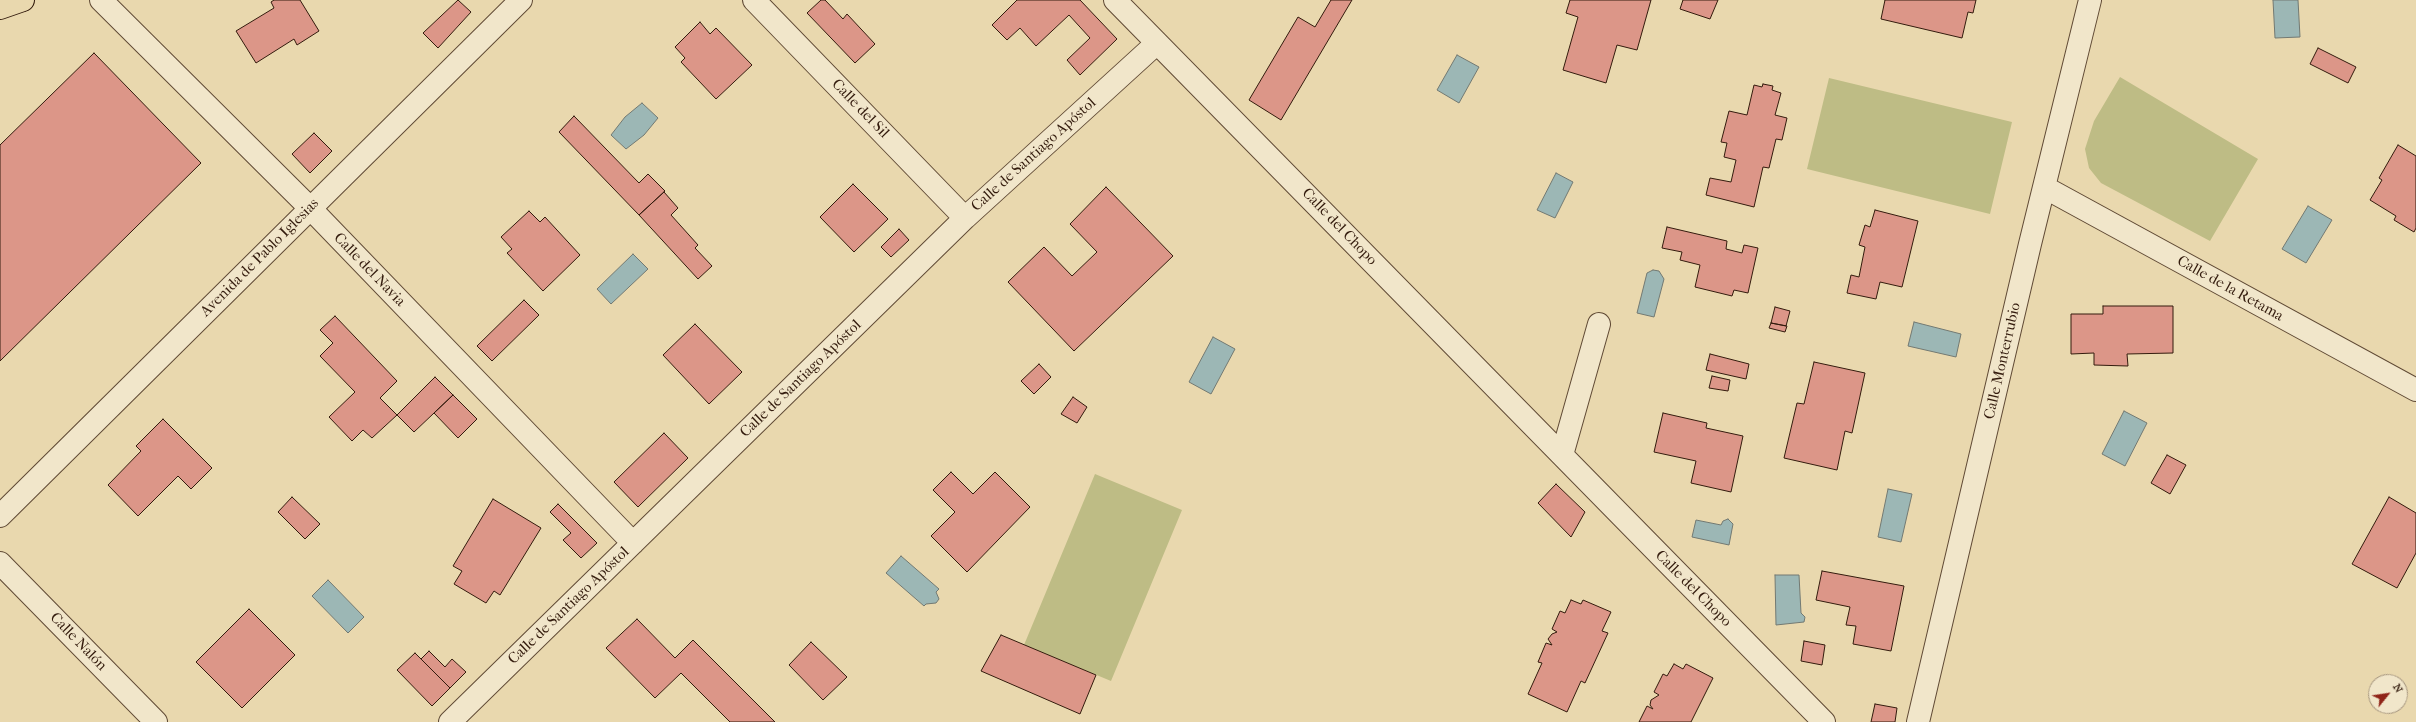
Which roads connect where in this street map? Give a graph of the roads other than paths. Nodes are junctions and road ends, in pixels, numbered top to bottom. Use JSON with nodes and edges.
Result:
{"nodes":[{"id":1,"x":23,"y":0,"type":"edge"},
{"id":2,"x":101,"y":0,"type":"edge"},
{"id":3,"x":521,"y":0,"type":"edge"},
{"id":4,"x":754,"y":0,"type":"edge"},
{"id":5,"x":1115,"y":0,"type":"edge"},
{"id":6,"x":2090,"y":0,"type":"edge"},
{"id":7,"x":0,"y":8,"type":"edge"},
{"id":8,"x":1157,"y":43,"type":"junction"},
{"id":9,"x":2044,"y":187,"type":"junction"},
{"id":10,"x":310,"y":208,"type":"junction"},
{"id":11,"x":965,"y":218,"type":"junction"},
{"id":12,"x":1599,"y":324,"type":"dead end"},
{"id":13,"x":2416,"y":390,"type":"edge"},
{"id":14,"x":1562,"y":455,"type":"junction"},
{"id":15,"x":0,"y":516,"type":"edge"},
{"id":16,"x":633,"y":543,"type":"junction"},
{"id":17,"x":0,"y":563,"type":"edge"},
{"id":18,"x":156,"y":722,"type":"edge"},
{"id":19,"x":450,"y":722,"type":"edge"},
{"id":20,"x":1824,"y":722,"type":"edge"},
{"id":21,"x":1918,"y":722,"type":"edge"}],
"edges":[{"from":1,"to":7,"type":"main road"},
{"from":2,"to":10,"type":"street","name":"Calle del Navia"},
{"from":3,"to":10,"type":"street","name":"Avenida de Pablo Iglesias"},
{"from":4,"to":11,"type":"street","name":"Calle del Sil"},
{"from":5,"to":8,"type":"street","name":"Calle del Chopo"},
{"from":6,"to":9,"type":"street","name":"Calle Monterrubio"},
{"from":8,"to":11,"type":"street","name":"Calle de Santiago Apóstol"},
{"from":8,"to":14,"type":"street","name":"Calle del Chopo"},
{"from":9,"to":13,"type":"street","name":"Calle de la Retama"},
{"from":9,"to":21,"type":"street","name":"Calle Monterrubio"},
{"from":10,"to":15,"type":"street","name":"Avenida de Pablo Iglesias"},
{"from":10,"to":16,"type":"street","name":"Calle del Navia"},
{"from":11,"to":16,"type":"street","name":"Calle de Santiago Apóstol"},
{"from":12,"to":14,"type":"street"},
{"from":14,"to":20,"type":"street","name":"Calle del Chopo"},
{"from":16,"to":19,"type":"street","name":"Calle de Santiago Apóstol"},
{"from":17,"to":18,"type":"street","name":"Calle Nalón"}]}
